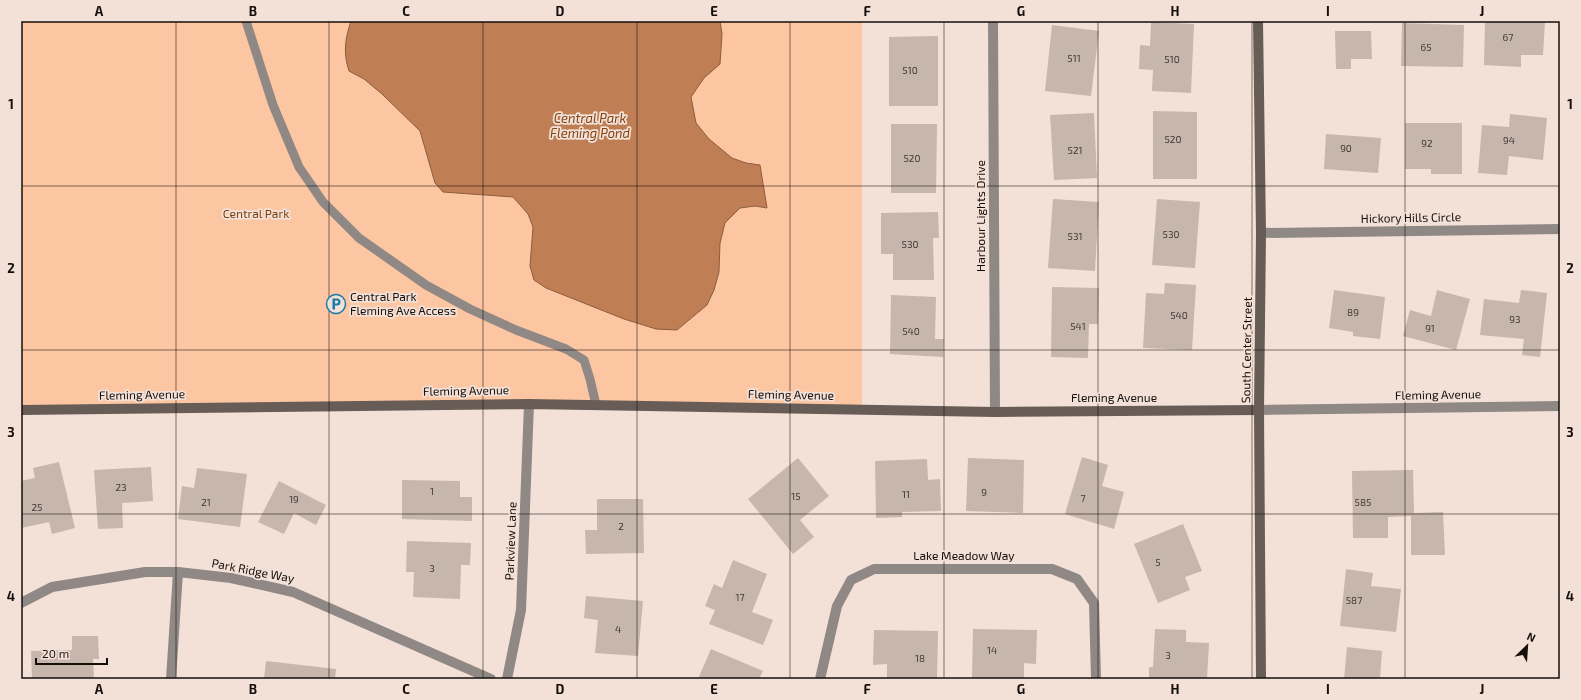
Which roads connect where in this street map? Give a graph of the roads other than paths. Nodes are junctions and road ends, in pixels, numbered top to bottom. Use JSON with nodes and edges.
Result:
{"nodes":[{"id":1,"x":246,"y":21,"type":"edge"},
{"id":2,"x":993,"y":21,"type":"edge"},
{"id":3,"x":1258,"y":21,"type":"edge"},
{"id":4,"x":1560,"y":229,"type":"edge"},
{"id":5,"x":1261,"y":233,"type":"junction"},
{"id":6,"x":529,"y":404,"type":"junction"},
{"id":7,"x":596,"y":405,"type":"junction"},
{"id":8,"x":1560,"y":406,"type":"edge"},
{"id":9,"x":21,"y":410,"type":"edge"},
{"id":10,"x":1259,"y":410,"type":"junction"},
{"id":11,"x":995,"y":412,"type":"junction"},
{"id":12,"x":178,"y":572,"type":"junction"},
{"id":13,"x":21,"y":603,"type":"edge"},
{"id":14,"x":171,"y":679,"type":"edge"},
{"id":15,"x":491,"y":679,"type":"edge"},
{"id":16,"x":507,"y":679,"type":"edge"},
{"id":17,"x":820,"y":679,"type":"edge"},
{"id":18,"x":1096,"y":679,"type":"edge"},
{"id":19,"x":1261,"y":679,"type":"edge"}],
"edges":[{"from":1,"to":7,"type":"lane"},
{"from":2,"to":11,"type":"street","name":"Harbour Lights Drive"},
{"from":3,"to":5,"type":"street","name":"South Center Street"},
{"from":4,"to":5,"type":"street","name":"Hickory Hills Circle"},
{"from":5,"to":10,"type":"street","name":"South Center Street"},
{"from":6,"to":7,"type":"street","name":"Fleming Avenue"},
{"from":6,"to":9,"type":"street","name":"Fleming Avenue"},
{"from":6,"to":16,"type":"street","name":"Parkview Lane"},
{"from":7,"to":11,"type":"street","name":"Fleming Avenue"},
{"from":8,"to":10,"type":"street","name":"Fleming Avenue"},
{"from":10,"to":11,"type":"street","name":"Fleming Avenue"},
{"from":10,"to":19,"type":"street","name":"South Center Street"},
{"from":12,"to":13,"type":"street","name":"Park Ridge Way"},
{"from":12,"to":14,"type":"street"},
{"from":12,"to":15,"type":"street","name":"Park Ridge Way"},
{"from":17,"to":18,"type":"street","name":"Lake Meadow Way"}]}
